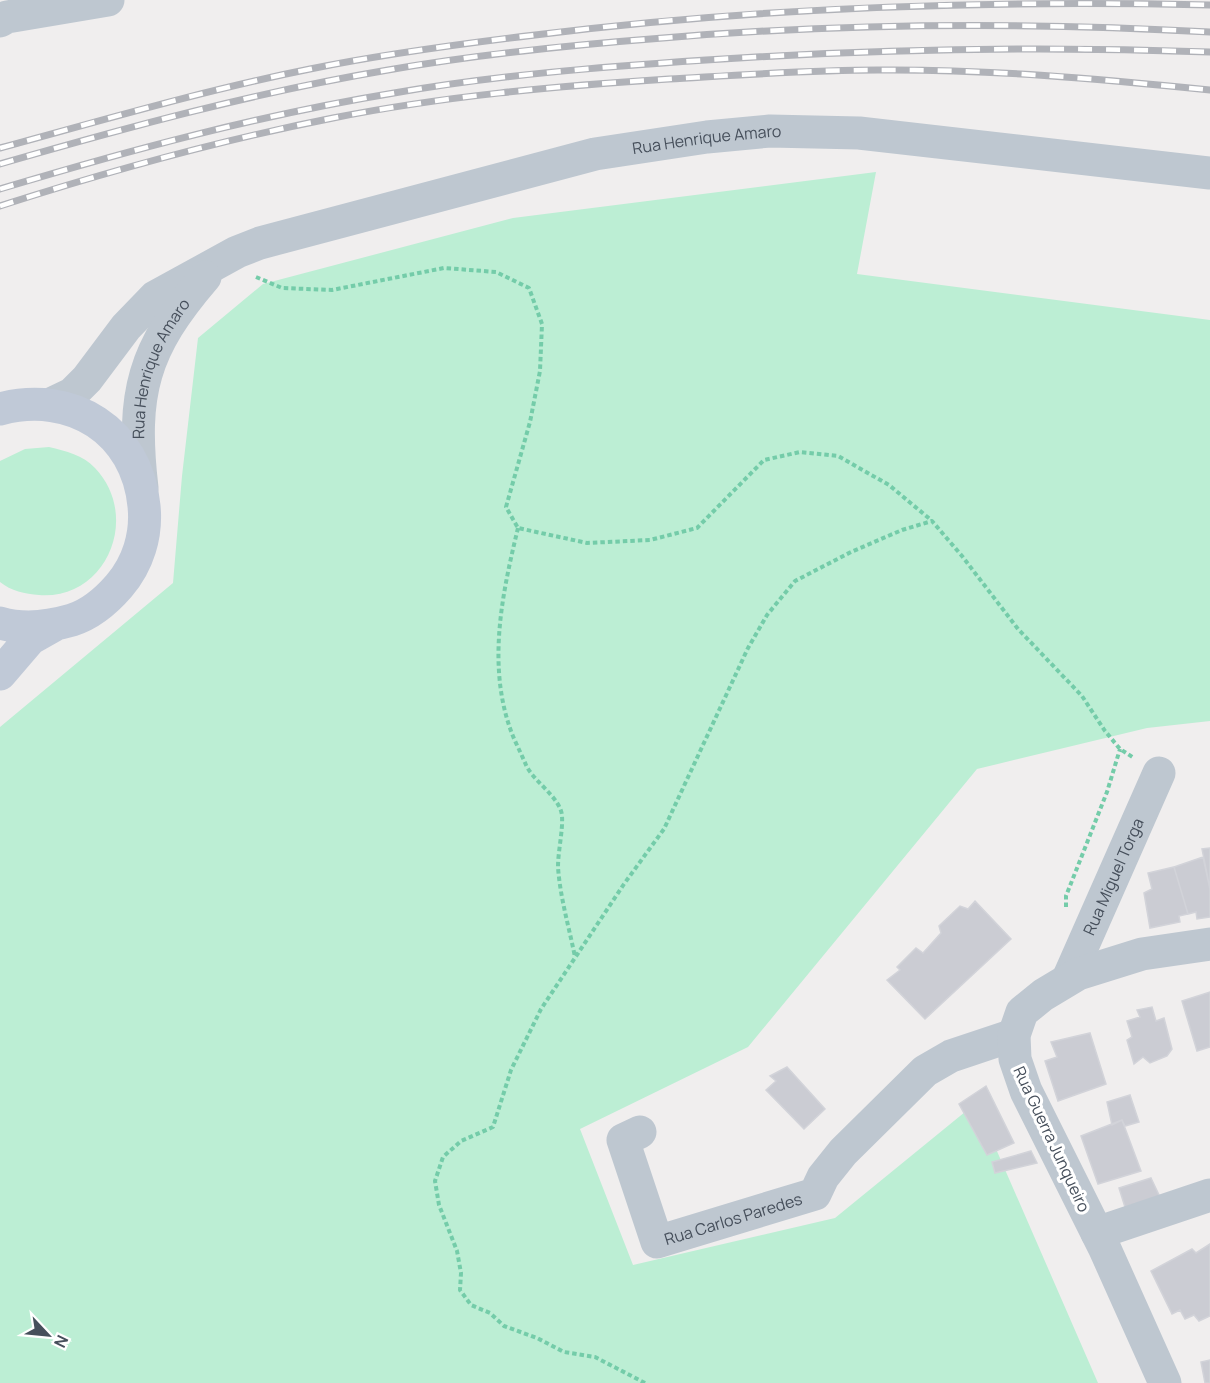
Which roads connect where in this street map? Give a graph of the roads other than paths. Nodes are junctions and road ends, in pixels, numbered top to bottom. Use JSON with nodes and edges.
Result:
{"nodes":[{"id":1,"x":108,"y":0,"type":"edge"},
{"id":2,"x":0,"y":21,"type":"edge"},
{"id":3,"x":1210,"y":173,"type":"edge"},
{"id":4,"x":218,"y":262,"type":"junction"},
{"id":5,"x":51,"y":404,"type":"junction"},
{"id":6,"x":0,"y":409,"type":"edge"},
{"id":7,"x":142,"y":489,"type":"junction"},
{"id":8,"x":0,"y":622,"type":"edge"},
{"id":9,"x":53,"y":626,"type":"junction"},
{"id":10,"x":0,"y":674,"type":"edge"},
{"id":11,"x":1159,"y":773,"type":"road end"},
{"id":12,"x":1210,"y":944,"type":"edge"},
{"id":13,"x":1068,"y":980,"type":"junction"},
{"id":14,"x":1014,"y":1035,"type":"junction"},
{"id":15,"x":640,"y":1132,"type":"dead end"},
{"id":16,"x":1210,"y":1194,"type":"edge"},
{"id":17,"x":1097,"y":1233,"type":"junction"},
{"id":18,"x":1165,"y":1383,"type":"edge"}],
"edges":[{"from":1,"to":2,"type":"street"},
{"from":3,"to":4,"type":"street","name":"Rua Henrique Amaro"},
{"from":4,"to":5,"type":"street","name":"Rua Henrique Amaro"},
{"from":4,"to":7,"type":"street","name":"Rua Henrique Amaro"},
{"from":5,"to":6,"type":"main road"},
{"from":5,"to":7,"type":"main road"},
{"from":7,"to":9,"type":"main road"},
{"from":8,"to":9,"type":"main road"},
{"from":9,"to":10,"type":"main road"},
{"from":11,"to":13,"type":"street","name":"Rua Miguel Torga"},
{"from":12,"to":13,"type":"street"},
{"from":13,"to":14,"type":"street"},
{"from":14,"to":15,"type":"street","name":"Rua Carlos Paredes"},
{"from":14,"to":17,"type":"street","name":"Rua Guerra Junqueiro"},
{"from":16,"to":17,"type":"street"},
{"from":17,"to":18,"type":"street","name":"Rua Guerra Junqueiro"}]}
